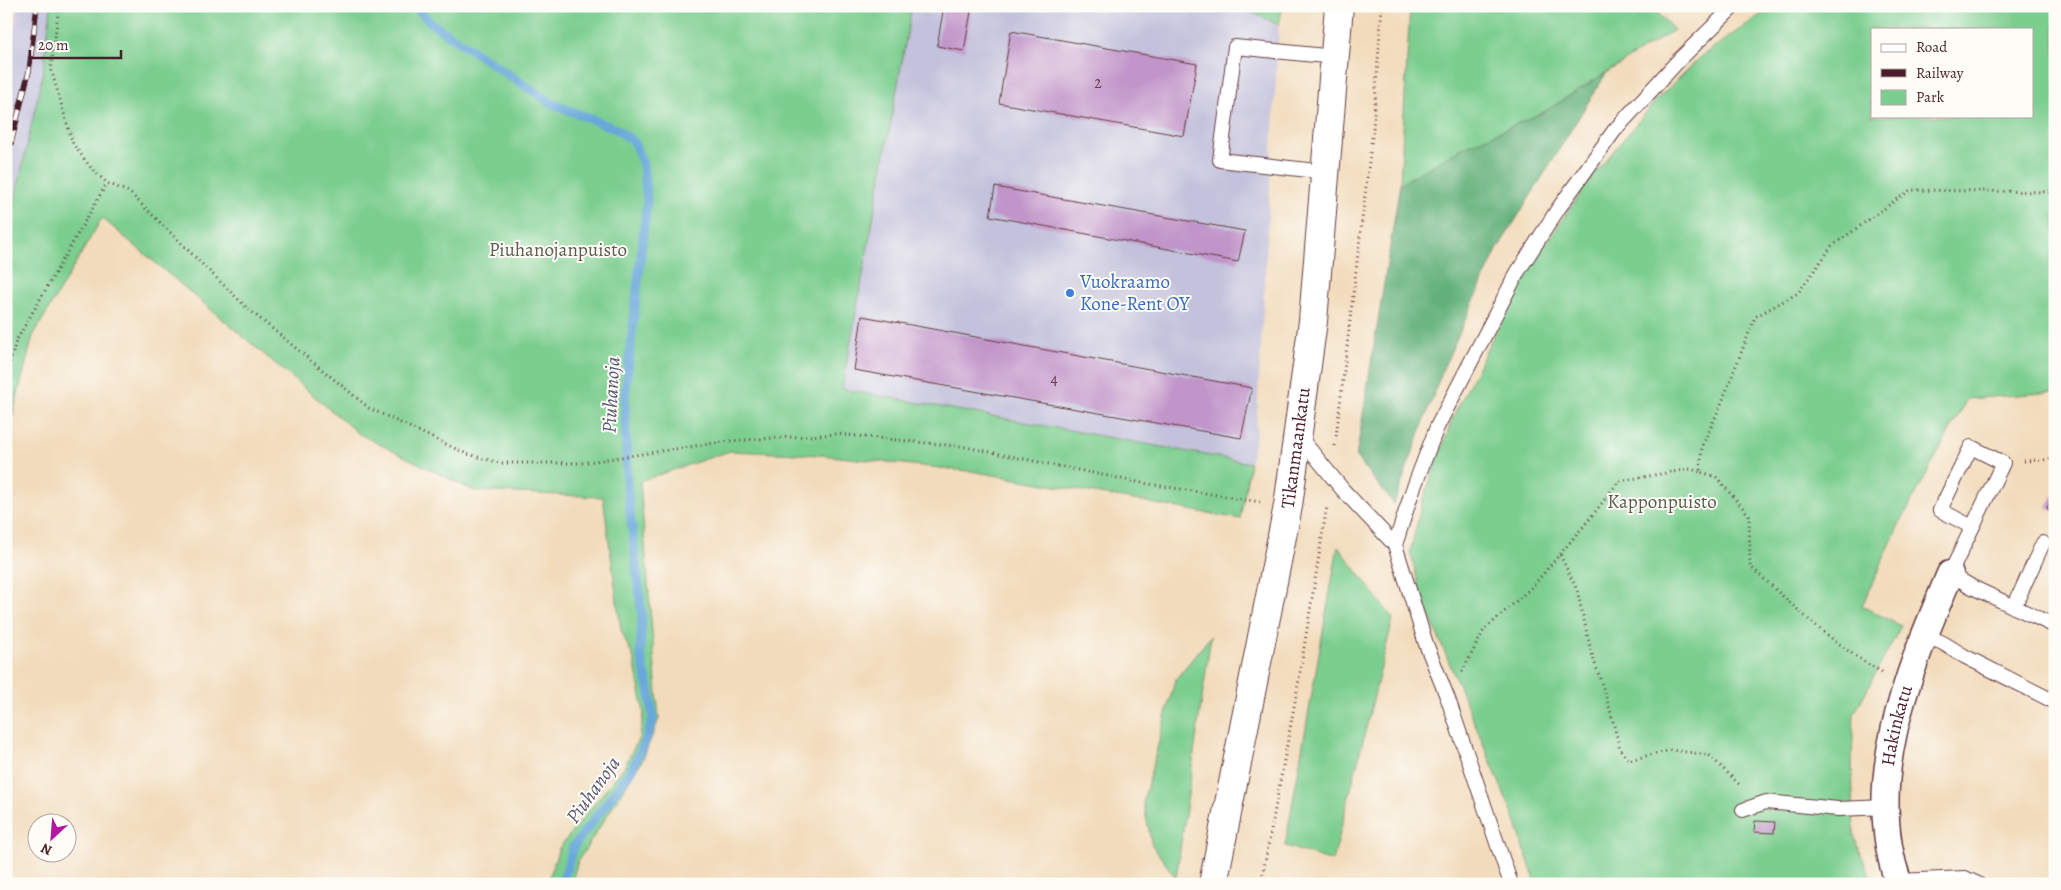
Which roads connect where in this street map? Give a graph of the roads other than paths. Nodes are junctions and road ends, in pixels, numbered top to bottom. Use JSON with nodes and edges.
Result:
{"nodes":[{"id":1,"x":1339,"y":6,"type":"edge"},
{"id":2,"x":1734,"y":6,"type":"edge"},
{"id":3,"x":1335,"y":57,"type":"junction"},
{"id":4,"x":1325,"y":172,"type":"junction"},
{"id":5,"x":1296,"y":434,"type":"junction"},
{"id":6,"x":1972,"y":527,"type":"junction"},
{"id":7,"x":2043,"y":543,"type":"dead end"},
{"id":8,"x":1395,"y":545,"type":"junction"},
{"id":9,"x":1950,"y":574,"type":"junction"},
{"id":10,"x":2014,"y":607,"type":"junction"},
{"id":11,"x":2055,"y":626,"type":"edge"},
{"id":12,"x":1924,"y":635,"type":"junction"},
{"id":13,"x":2055,"y":702,"type":"edge"},
{"id":14,"x":1886,"y":807,"type":"junction"},
{"id":15,"x":1743,"y":810,"type":"dead end"},
{"id":16,"x":1898,"y":882,"type":"edge"},
{"id":17,"x":1213,"y":884,"type":"edge"},
{"id":18,"x":1511,"y":884,"type":"edge"},
{"id":19,"x":1978,"y":884,"type":"edge"}],
"edges":[{"from":1,"to":3,"type":"street","name":"Tikanmaankatu"},
{"from":2,"to":8,"type":"lane"},
{"from":3,"to":4,"type":"street","name":"Tikanmaankatu"},
{"from":3,"to":4,"type":"lane"},
{"from":4,"to":5,"type":"street","name":"Tikanmaankatu"},
{"from":5,"to":8,"type":"lane"},
{"from":5,"to":17,"type":"street","name":"Tikanmaankatu"},
{"from":6,"to":6,"type":"lane"},
{"from":6,"to":9,"type":"lane"},
{"from":7,"to":10,"type":"lane"},
{"from":8,"to":18,"type":"lane"},
{"from":9,"to":10,"type":"lane"},
{"from":9,"to":12,"type":"street","name":"Hakinkatu"},
{"from":10,"to":11,"type":"lane"},
{"from":12,"to":13,"type":"lane"},
{"from":12,"to":14,"type":"street","name":"Hakinkatu"},
{"from":14,"to":15,"type":"lane"},
{"from":14,"to":16,"type":"street","name":"Hakinkatu"},
{"from":16,"to":19,"type":"lane"}]}
